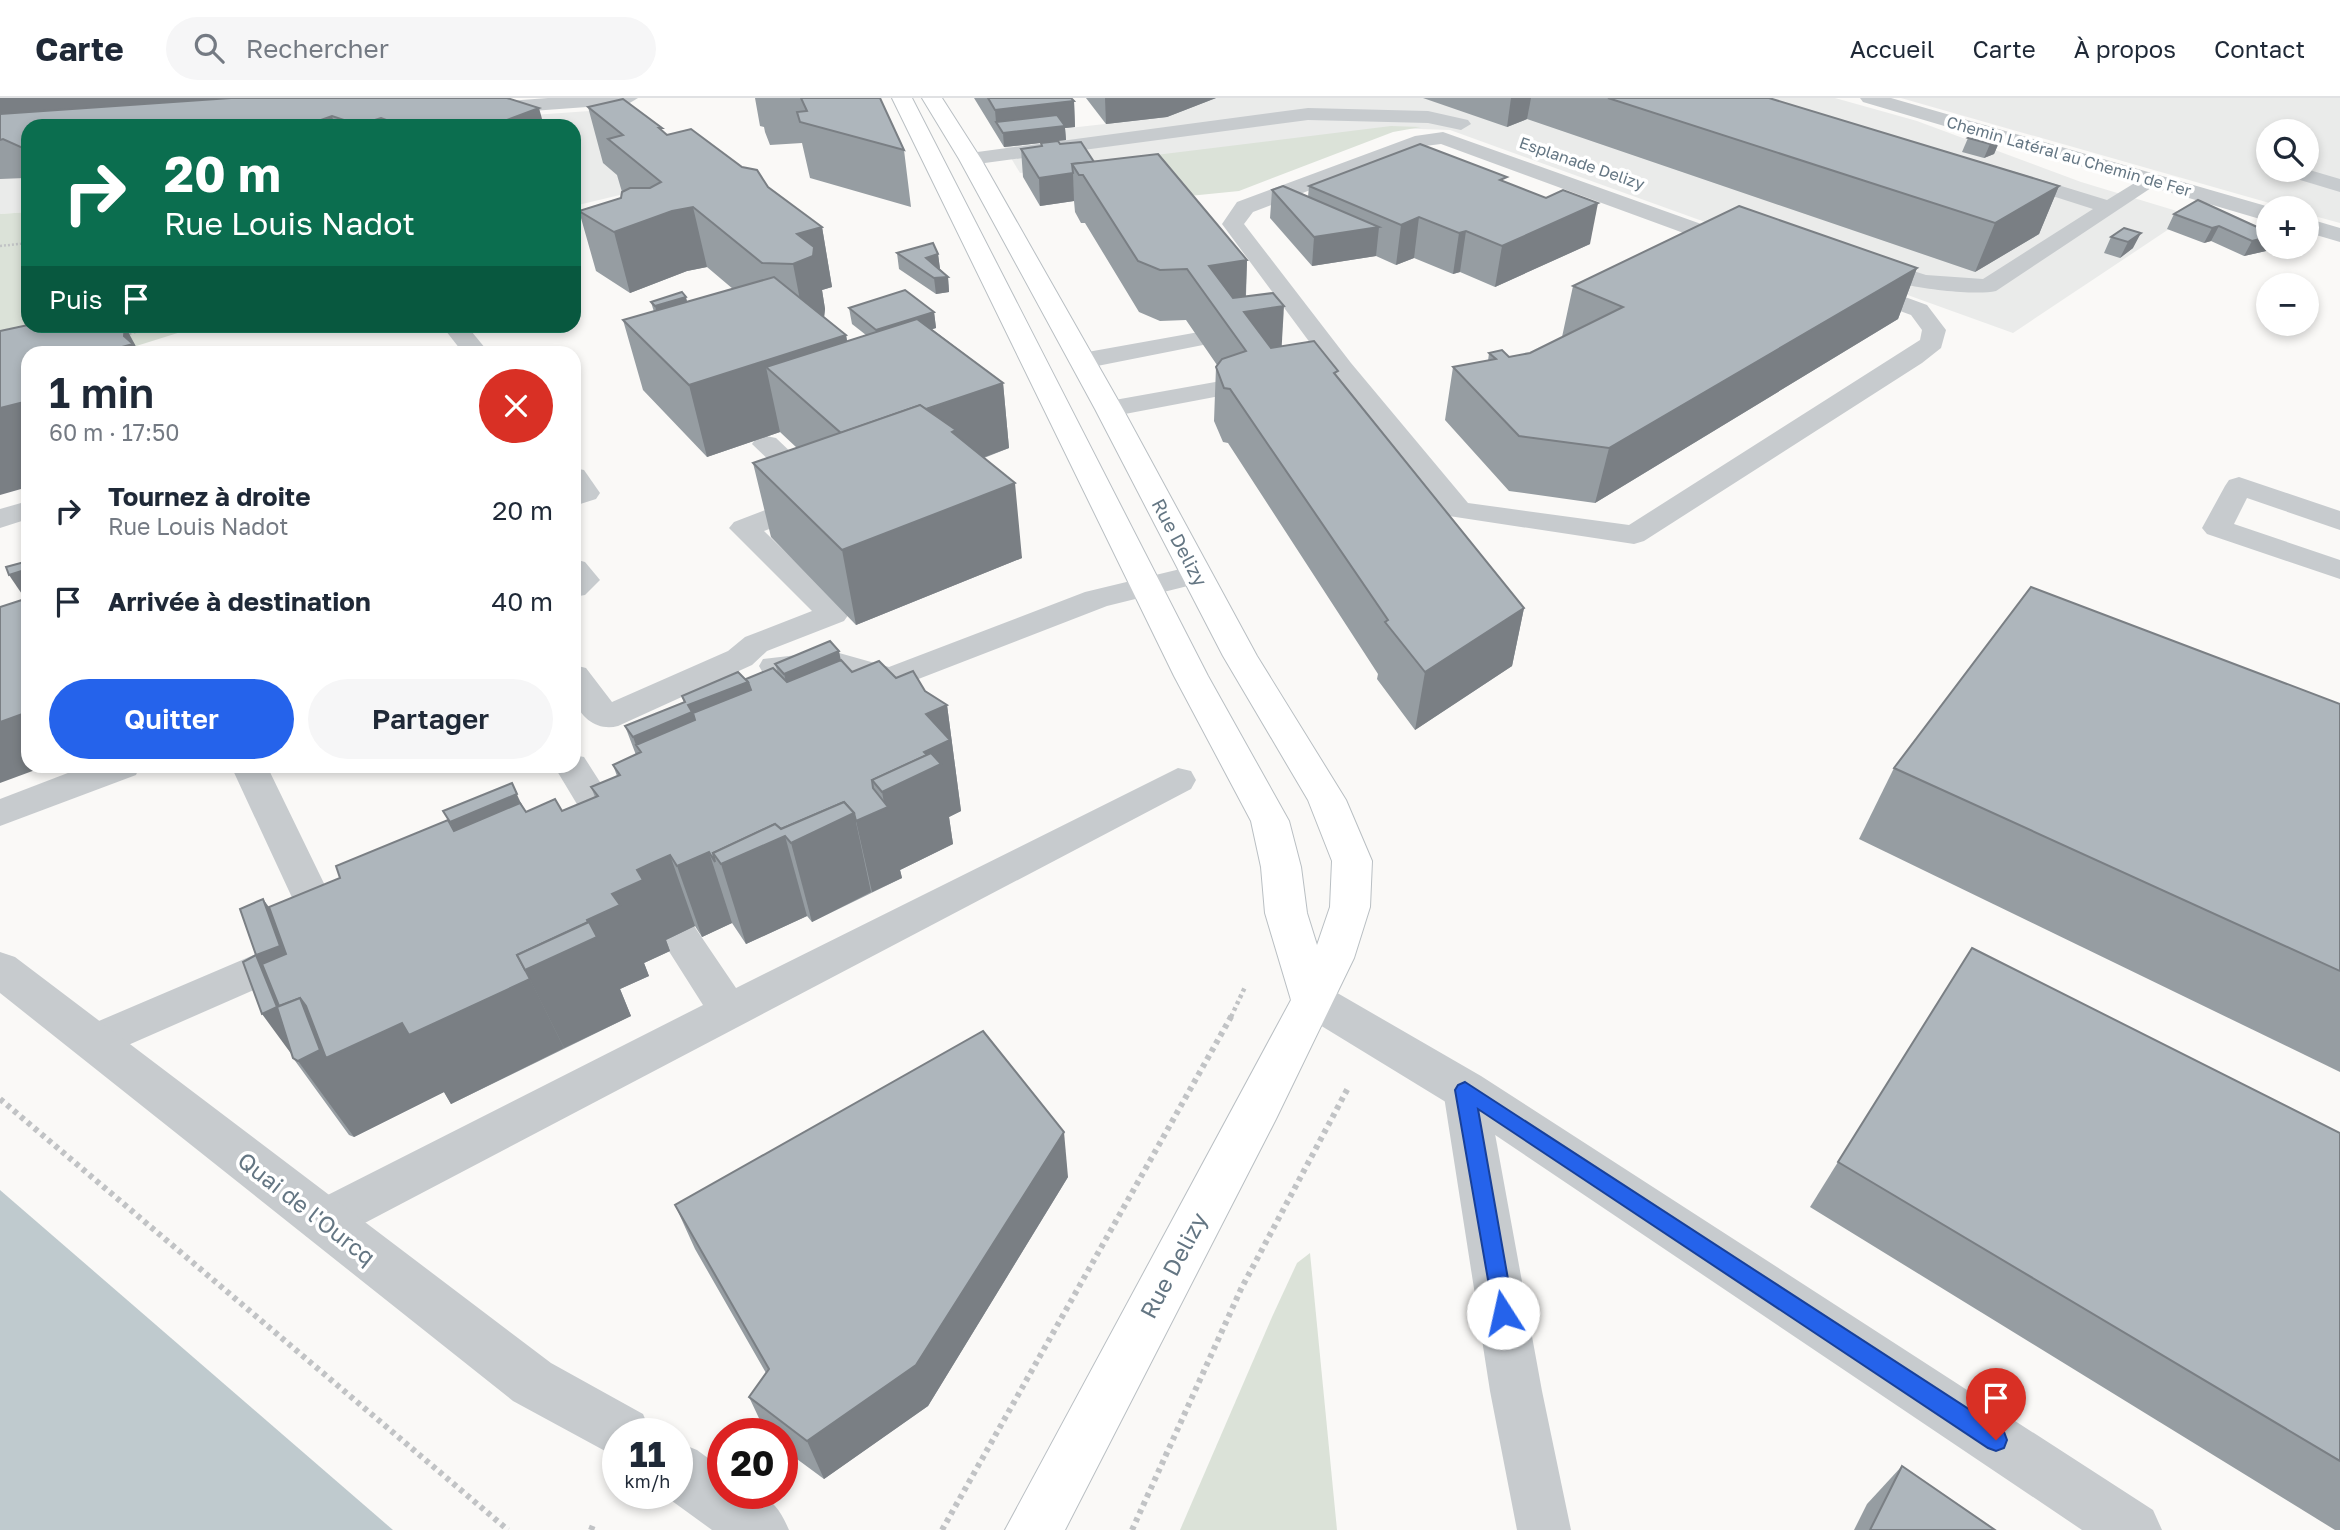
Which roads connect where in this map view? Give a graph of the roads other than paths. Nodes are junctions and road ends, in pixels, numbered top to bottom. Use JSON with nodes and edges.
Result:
{"nodes":[{"id":1,"x":628,"y":98,"type":"edge"},
{"id":2,"x":902,"y":98,"type":"edge"},
{"id":3,"x":932,"y":98,"type":"edge"},
{"id":4,"x":1265,"y":98,"type":"edge"},
{"id":5,"x":1870,"y":98,"type":"edge"},
{"id":6,"x":459,"y":110,"type":"edge"},
{"id":7,"x":1308,"y":114,"type":"junction"},
{"id":8,"x":1482,"y":129,"type":"dead end"},
{"id":9,"x":970,"y":159,"type":"junction"},
{"id":10,"x":1989,"y":170,"type":"edge"},
{"id":11,"x":2152,"y":180,"type":"junction"},
{"id":12,"x":2319,"y":180,"type":"edge"},
{"id":13,"x":2340,"y":186,"type":"edge"},
{"id":14,"x":2108,"y":207,"type":"junction"},
{"id":15,"x":2256,"y":210,"type":"edge"},
{"id":16,"x":2319,"y":228,"type":"edge"},
{"id":17,"x":2340,"y":234,"type":"edge"},
{"id":18,"x":1764,"y":254,"type":"edge"},
{"id":19,"x":1842,"y":255,"type":"edge"},
{"id":20,"x":1829,"y":277,"type":"edge"},
{"id":21,"x":1199,"y":339,"type":"edge"},
{"id":22,"x":1082,"y":361,"type":"junction"},
{"id":23,"x":1342,"y":368,"type":"junction"},
{"id":24,"x":1268,"y":381,"type":"edge"},
{"id":25,"x":1232,"y":387,"type":"edge"},
{"id":26,"x":1109,"y":409,"type":"junction"},
{"id":27,"x":766,"y":444,"type":"dead end"},
{"id":28,"x":21,"y":512,"type":"edge"},
{"id":29,"x":0,"y":519,"type":"edge"},
{"id":30,"x":2340,"y":521,"type":"edge"},
{"id":31,"x":2340,"y":570,"type":"edge"},
{"id":32,"x":1197,"y":574,"type":"junction"},
{"id":33,"x":1148,"y":586,"type":"junction"},
{"id":34,"x":775,"y":666,"type":"edge"},
{"id":35,"x":581,"y":685,"type":"edge"},
{"id":36,"x":105,"y":773,"type":"edge"},
{"id":37,"x":251,"y":773,"type":"edge"},
{"id":38,"x":575,"y":773,"type":"edge"},
{"id":39,"x":1178,"y":779,"type":"dead end"},
{"id":40,"x":0,"y":813,"type":"edge"},
{"id":41,"x":627,"y":855,"type":"edge"},
{"id":42,"x":678,"y":934,"type":"dead end"},
{"id":43,"x":0,"y":969,"type":"edge"},
{"id":44,"x":1312,"y":999,"type":"junction"},
{"id":45,"x":729,"y":1011,"type":"junction"},
{"id":46,"x":95,"y":1041,"type":"junction"},
{"id":47,"x":1465,"y":1090,"type":"junction"},
{"id":48,"x":323,"y":1221,"type":"junction"},
{"id":49,"x":602,"y":1421,"type":"edge"},
{"id":50,"x":693,"y":1481,"type":"edge"},
{"id":51,"x":760,"y":1530,"type":"edge"},
{"id":52,"x":1034,"y":1530,"type":"edge"},
{"id":53,"x":1544,"y":1530,"type":"edge"},
{"id":54,"x":2133,"y":1530,"type":"edge"}],
"edges":[{"from":1,"to":6,"type":"street"},
{"from":2,"to":33,"type":"main road"},
{"from":3,"to":9,"type":"main road","name":"Rue Delizy"},
{"from":4,"to":7,"type":"lane"},
{"from":5,"to":11,"type":"street","name":"Chemin Latéral au Chemin de Fer"},
{"from":7,"to":8,"type":"lane"},
{"from":7,"to":9,"type":"lane"},
{"from":9,"to":22,"type":"main road","name":"Rue Delizy"},
{"from":10,"to":14,"type":"lane"},
{"from":11,"to":14,"type":"lane"},
{"from":11,"to":15,"type":"street","name":"Chemin Latéral au Chemin de Fer"},
{"from":12,"to":13,"type":"lane"},
{"from":14,"to":19,"type":"lane"},
{"from":16,"to":17,"type":"street"},
{"from":18,"to":23,"type":"lane"},
{"from":20,"to":23,"type":"lane"},
{"from":21,"to":22,"type":"lane"},
{"from":22,"to":26,"type":"main road","name":"Rue Delizy"},
{"from":23,"to":24,"type":"lane"},
{"from":25,"to":26,"type":"lane"},
{"from":26,"to":32,"type":"main road","name":"Rue Delizy"},
{"from":27,"to":35,"type":"lane"},
{"from":28,"to":29,"type":"lane"},
{"from":30,"to":31,"type":"lane"},
{"from":32,"to":33,"type":"lane"},
{"from":32,"to":44,"type":"main road","name":"Rue Delizy"},
{"from":33,"to":34,"type":"lane"},
{"from":33,"to":44,"type":"main road"},
{"from":36,"to":40,"type":"lane"},
{"from":37,"to":46,"type":"lane"},
{"from":38,"to":41,"type":"lane"},
{"from":39,"to":45,"type":"lane"},
{"from":42,"to":45,"type":"lane"},
{"from":43,"to":46,"type":"street","name":"Quai de l'Ourcq"},
{"from":44,"to":47,"type":"street"},
{"from":44,"to":52,"type":"main road","name":"Rue Delizy"},
{"from":45,"to":48,"type":"lane"},
{"from":46,"to":48,"type":"street","name":"Quai de l'Ourcq"},
{"from":47,"to":53,"type":"lane"},
{"from":47,"to":54,"type":"street"},
{"from":48,"to":49,"type":"street","name":"Quai de l'Ourcq"},
{"from":50,"to":51,"type":"street"}]}
